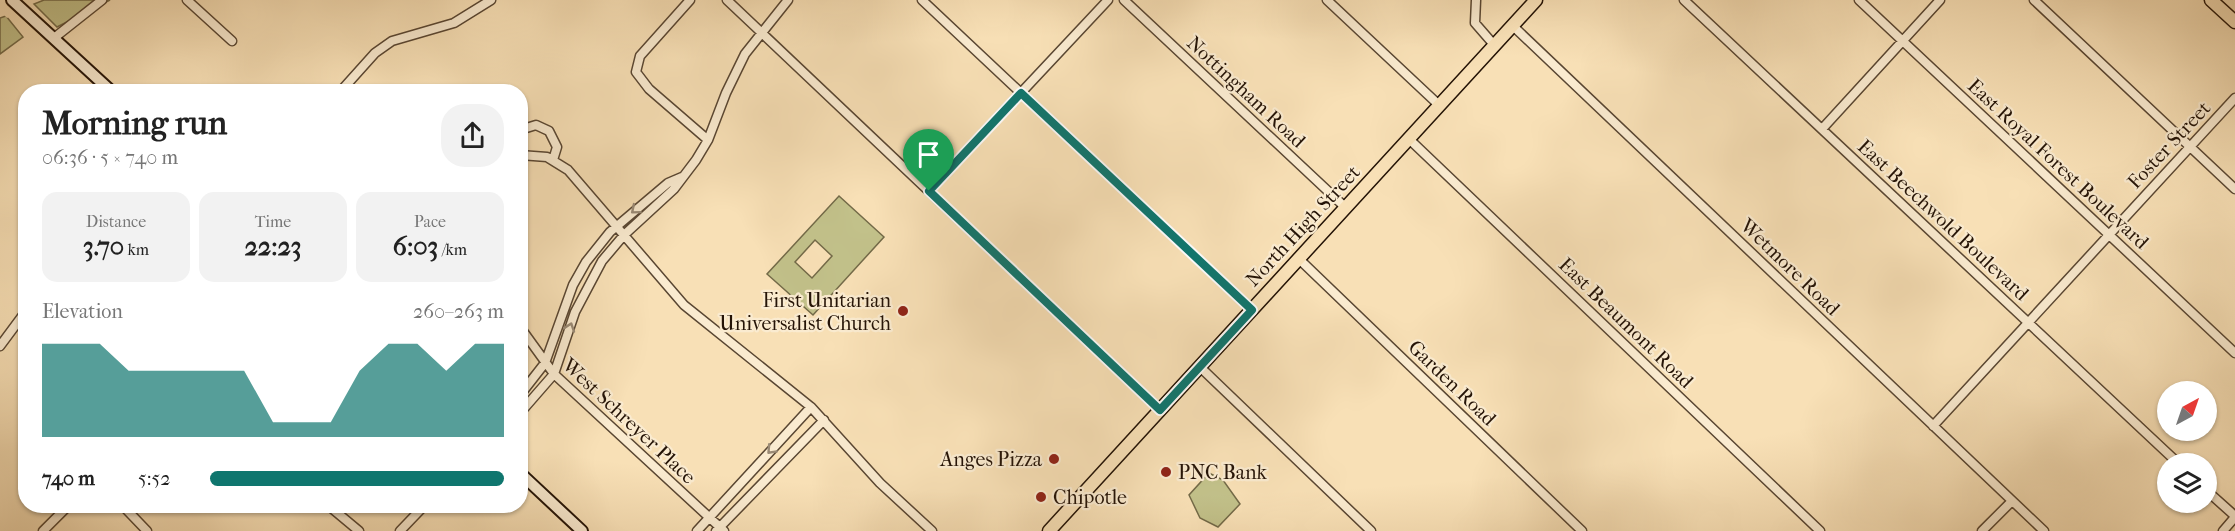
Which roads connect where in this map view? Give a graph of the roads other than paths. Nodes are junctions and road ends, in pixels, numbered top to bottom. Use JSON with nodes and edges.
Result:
{"nodes":[{"id":1,"x":12,"y":0,"type":"edge"},
{"id":2,"x":102,"y":0,"type":"edge"},
{"id":3,"x":187,"y":0,"type":"edge"},
{"id":4,"x":491,"y":0,"type":"edge"},
{"id":5,"x":690,"y":0,"type":"edge"},
{"id":6,"x":727,"y":0,"type":"edge"},
{"id":7,"x":788,"y":0,"type":"edge"},
{"id":8,"x":922,"y":0,"type":"edge"},
{"id":9,"x":1108,"y":0,"type":"edge"},
{"id":10,"x":1124,"y":0,"type":"edge"},
{"id":11,"x":1327,"y":0,"type":"edge"},
{"id":12,"x":1476,"y":0,"type":"edge"},
{"id":13,"x":1536,"y":0,"type":"edge"},
{"id":14,"x":1684,"y":0,"type":"edge"},
{"id":15,"x":1859,"y":0,"type":"edge"},
{"id":16,"x":1940,"y":0,"type":"edge"},
{"id":17,"x":2034,"y":0,"type":"edge"},
{"id":18,"x":2211,"y":0,"type":"edge"},
{"id":19,"x":2235,"y":22,"type":"edge"},
{"id":20,"x":1513,"y":26,"type":"junction"},
{"id":21,"x":762,"y":33,"type":"junction"},
{"id":22,"x":54,"y":38,"type":"junction"},
{"id":23,"x":232,"y":41,"type":"dead end"},
{"id":24,"x":1902,"y":41,"type":"junction"},
{"id":25,"x":1495,"y":46,"type":"junction"},
{"id":26,"x":103,"y":84,"type":"edge"},
{"id":27,"x":347,"y":84,"type":"edge"},
{"id":28,"x":1021,"y":93,"type":"junction"},
{"id":29,"x":2235,"y":98,"type":"edge"},
{"id":30,"x":1440,"y":106,"type":"junction"},
{"id":31,"x":528,"y":128,"type":"edge"},
{"id":32,"x":1822,"y":129,"type":"junction"},
{"id":33,"x":1409,"y":139,"type":"junction"},
{"id":34,"x":708,"y":140,"type":"junction"},
{"id":35,"x":2190,"y":147,"type":"junction"},
{"id":36,"x":528,"y":154,"type":"edge"},
{"id":37,"x":553,"y":160,"type":"junction"},
{"id":38,"x":682,"y":177,"type":"junction"},
{"id":39,"x":2235,"y":189,"type":"edge"},
{"id":40,"x":929,"y":191,"type":"junction"},
{"id":41,"x":1346,"y":208,"type":"junction"},
{"id":42,"x":617,"y":226,"type":"junction"},
{"id":43,"x":624,"y":235,"type":"junction"},
{"id":44,"x":2109,"y":235,"type":"junction"},
{"id":45,"x":1299,"y":259,"type":"junction"},
{"id":46,"x":1252,"y":310,"type":"junction"},
{"id":47,"x":18,"y":322,"type":"edge"},
{"id":48,"x":2028,"y":322,"type":"junction"},
{"id":49,"x":528,"y":339,"type":"edge"},
{"id":50,"x":0,"y":346,"type":"edge"},
{"id":51,"x":2235,"y":352,"type":"edge"},
{"id":52,"x":545,"y":363,"type":"junction"},
{"id":53,"x":1200,"y":367,"type":"junction"},
{"id":54,"x":554,"y":374,"type":"junction"},
{"id":55,"x":528,"y":385,"type":"edge"},
{"id":56,"x":528,"y":404,"type":"edge"},
{"id":57,"x":811,"y":407,"type":"junction"},
{"id":58,"x":1160,"y":410,"type":"junction"},
{"id":59,"x":824,"y":420,"type":"junction"},
{"id":60,"x":1933,"y":426,"type":"junction"},
{"id":61,"x":2167,"y":453,"type":"edge"},
{"id":62,"x":528,"y":480,"type":"edge"},
{"id":63,"x":2217,"y":500,"type":"edge"},
{"id":64,"x":2012,"y":501,"type":"junction"},
{"id":65,"x":61,"y":513,"type":"edge"},
{"id":66,"x":130,"y":513,"type":"edge"},
{"id":67,"x":337,"y":513,"type":"edge"},
{"id":68,"x":417,"y":513,"type":"edge"},
{"id":69,"x":2235,"y":517,"type":"edge"},
{"id":70,"x":709,"y":518,"type":"junction"},
{"id":71,"x":720,"y":530,"type":"edge"},
{"id":72,"x":44,"y":531,"type":"edge"},
{"id":73,"x":147,"y":531,"type":"edge"},
{"id":74,"x":359,"y":531,"type":"edge"},
{"id":75,"x":400,"y":531,"type":"edge"},
{"id":76,"x":582,"y":531,"type":"edge"},
{"id":77,"x":697,"y":531,"type":"edge"},
{"id":78,"x":932,"y":531,"type":"edge"},
{"id":79,"x":1049,"y":531,"type":"edge"},
{"id":80,"x":1371,"y":531,"type":"edge"},
{"id":81,"x":1582,"y":531,"type":"edge"},
{"id":82,"x":1820,"y":531,"type":"edge"},
{"id":83,"x":1982,"y":531,"type":"edge"},
{"id":84,"x":2043,"y":531,"type":"edge"},
{"id":85,"x":2223,"y":531,"type":"edge"}],
"edges":[{"from":1,"to":22,"type":"main road"},
{"from":2,"to":22,"type":"street"},
{"from":3,"to":23,"type":"street"},
{"from":4,"to":27,"type":"street"},
{"from":5,"to":34,"type":"street"},
{"from":6,"to":21,"type":"street"},
{"from":7,"to":21,"type":"street"},
{"from":8,"to":28,"type":"street"},
{"from":9,"to":28,"type":"street"},
{"from":10,"to":41,"type":"street","name":"Nottingham Road"},
{"from":11,"to":30,"type":"street"},
{"from":12,"to":25,"type":"street"},
{"from":13,"to":20,"type":"main road","name":"North High Street"},
{"from":14,"to":32,"type":"street","name":"East Beechwold Boulevard"},
{"from":15,"to":24,"type":"street","name":"East Royal Forest Boulevard"},
{"from":16,"to":24,"type":"street"},
{"from":17,"to":35,"type":"street"},
{"from":18,"to":19,"type":"main road"},
{"from":20,"to":25,"type":"main road","name":"North High Street"},
{"from":20,"to":60,"type":"street","name":"Wetmore Road"},
{"from":21,"to":34,"type":"street"},
{"from":21,"to":40,"type":"street"},
{"from":22,"to":26,"type":"main road"},
{"from":24,"to":32,"type":"street"},
{"from":24,"to":44,"type":"street","name":"East Royal Forest Boulevard"},
{"from":25,"to":30,"type":"main road","name":"North High Street"},
{"from":28,"to":40,"type":"street"},
{"from":28,"to":46,"type":"street"},
{"from":29,"to":35,"type":"street","name":"Foster Street"},
{"from":30,"to":33,"type":"main road","name":"North High Street"},
{"from":31,"to":37,"type":"street"},
{"from":32,"to":48,"type":"street","name":"East Beechwold Boulevard"},
{"from":33,"to":41,"type":"main road","name":"North High Street"},
{"from":33,"to":82,"type":"street","name":"East Beaumont Road"},
{"from":34,"to":38,"type":"street"},
{"from":35,"to":39,"type":"street"},
{"from":35,"to":44,"type":"street","name":"Foster Street"},
{"from":36,"to":37,"type":"street"},
{"from":37,"to":42,"type":"street"},
{"from":38,"to":42,"type":"street","one_way":true},
{"from":38,"to":43,"type":"street"},
{"from":40,"to":58,"type":"street"},
{"from":41,"to":45,"type":"main road","name":"North High Street"},
{"from":42,"to":43,"type":"street"},
{"from":42,"to":52,"type":"street"},
{"from":54,"to":43,"type":"street","one_way":true},
{"from":43,"to":57,"type":"street"},
{"from":44,"to":48,"type":"street","name":"Foster Street"},
{"from":44,"to":51,"type":"street","name":"East Royal Forest Boulevard"},
{"from":45,"to":46,"type":"main road","name":"North High Street"},
{"from":45,"to":81,"type":"street","name":"Garden Road"},
{"from":46,"to":53,"type":"main road","name":"North High Street"},
{"from":47,"to":50,"type":"street"},
{"from":48,"to":60,"type":"street","name":"Foster Street"},
{"from":48,"to":61,"type":"street","name":"East Beechwold Boulevard"},
{"from":49,"to":52,"type":"street","name":"West Schreyer Place"},
{"from":52,"to":54,"type":"street","name":"West Schreyer Place"},
{"from":52,"to":55,"type":"street"},
{"from":53,"to":58,"type":"main road","name":"North High Street"},
{"from":53,"to":80,"type":"street"},
{"from":54,"to":56,"type":"street"},
{"from":54,"to":70,"type":"street","name":"West Schreyer Place"},
{"from":57,"to":59,"type":"street"},
{"from":57,"to":70,"type":"street","one_way":true},
{"from":58,"to":79,"type":"main road","name":"North High Street"},
{"from":59,"to":71,"type":"street"},
{"from":59,"to":78,"type":"street"},
{"from":60,"to":64,"type":"street","name":"Wetmore Road"},
{"from":62,"to":76,"type":"main road"},
{"from":63,"to":69,"type":"street"},
{"from":64,"to":83,"type":"street"},
{"from":64,"to":84,"type":"street","name":"Wetmore Road"},
{"from":65,"to":72,"type":"street"},
{"from":66,"to":73,"type":"street"},
{"from":67,"to":74,"type":"street"},
{"from":68,"to":75,"type":"street"},
{"from":69,"to":85,"type":"street"},
{"from":70,"to":71,"type":"street","name":"West Schreyer Place"},
{"from":70,"to":77,"type":"street"}]}
